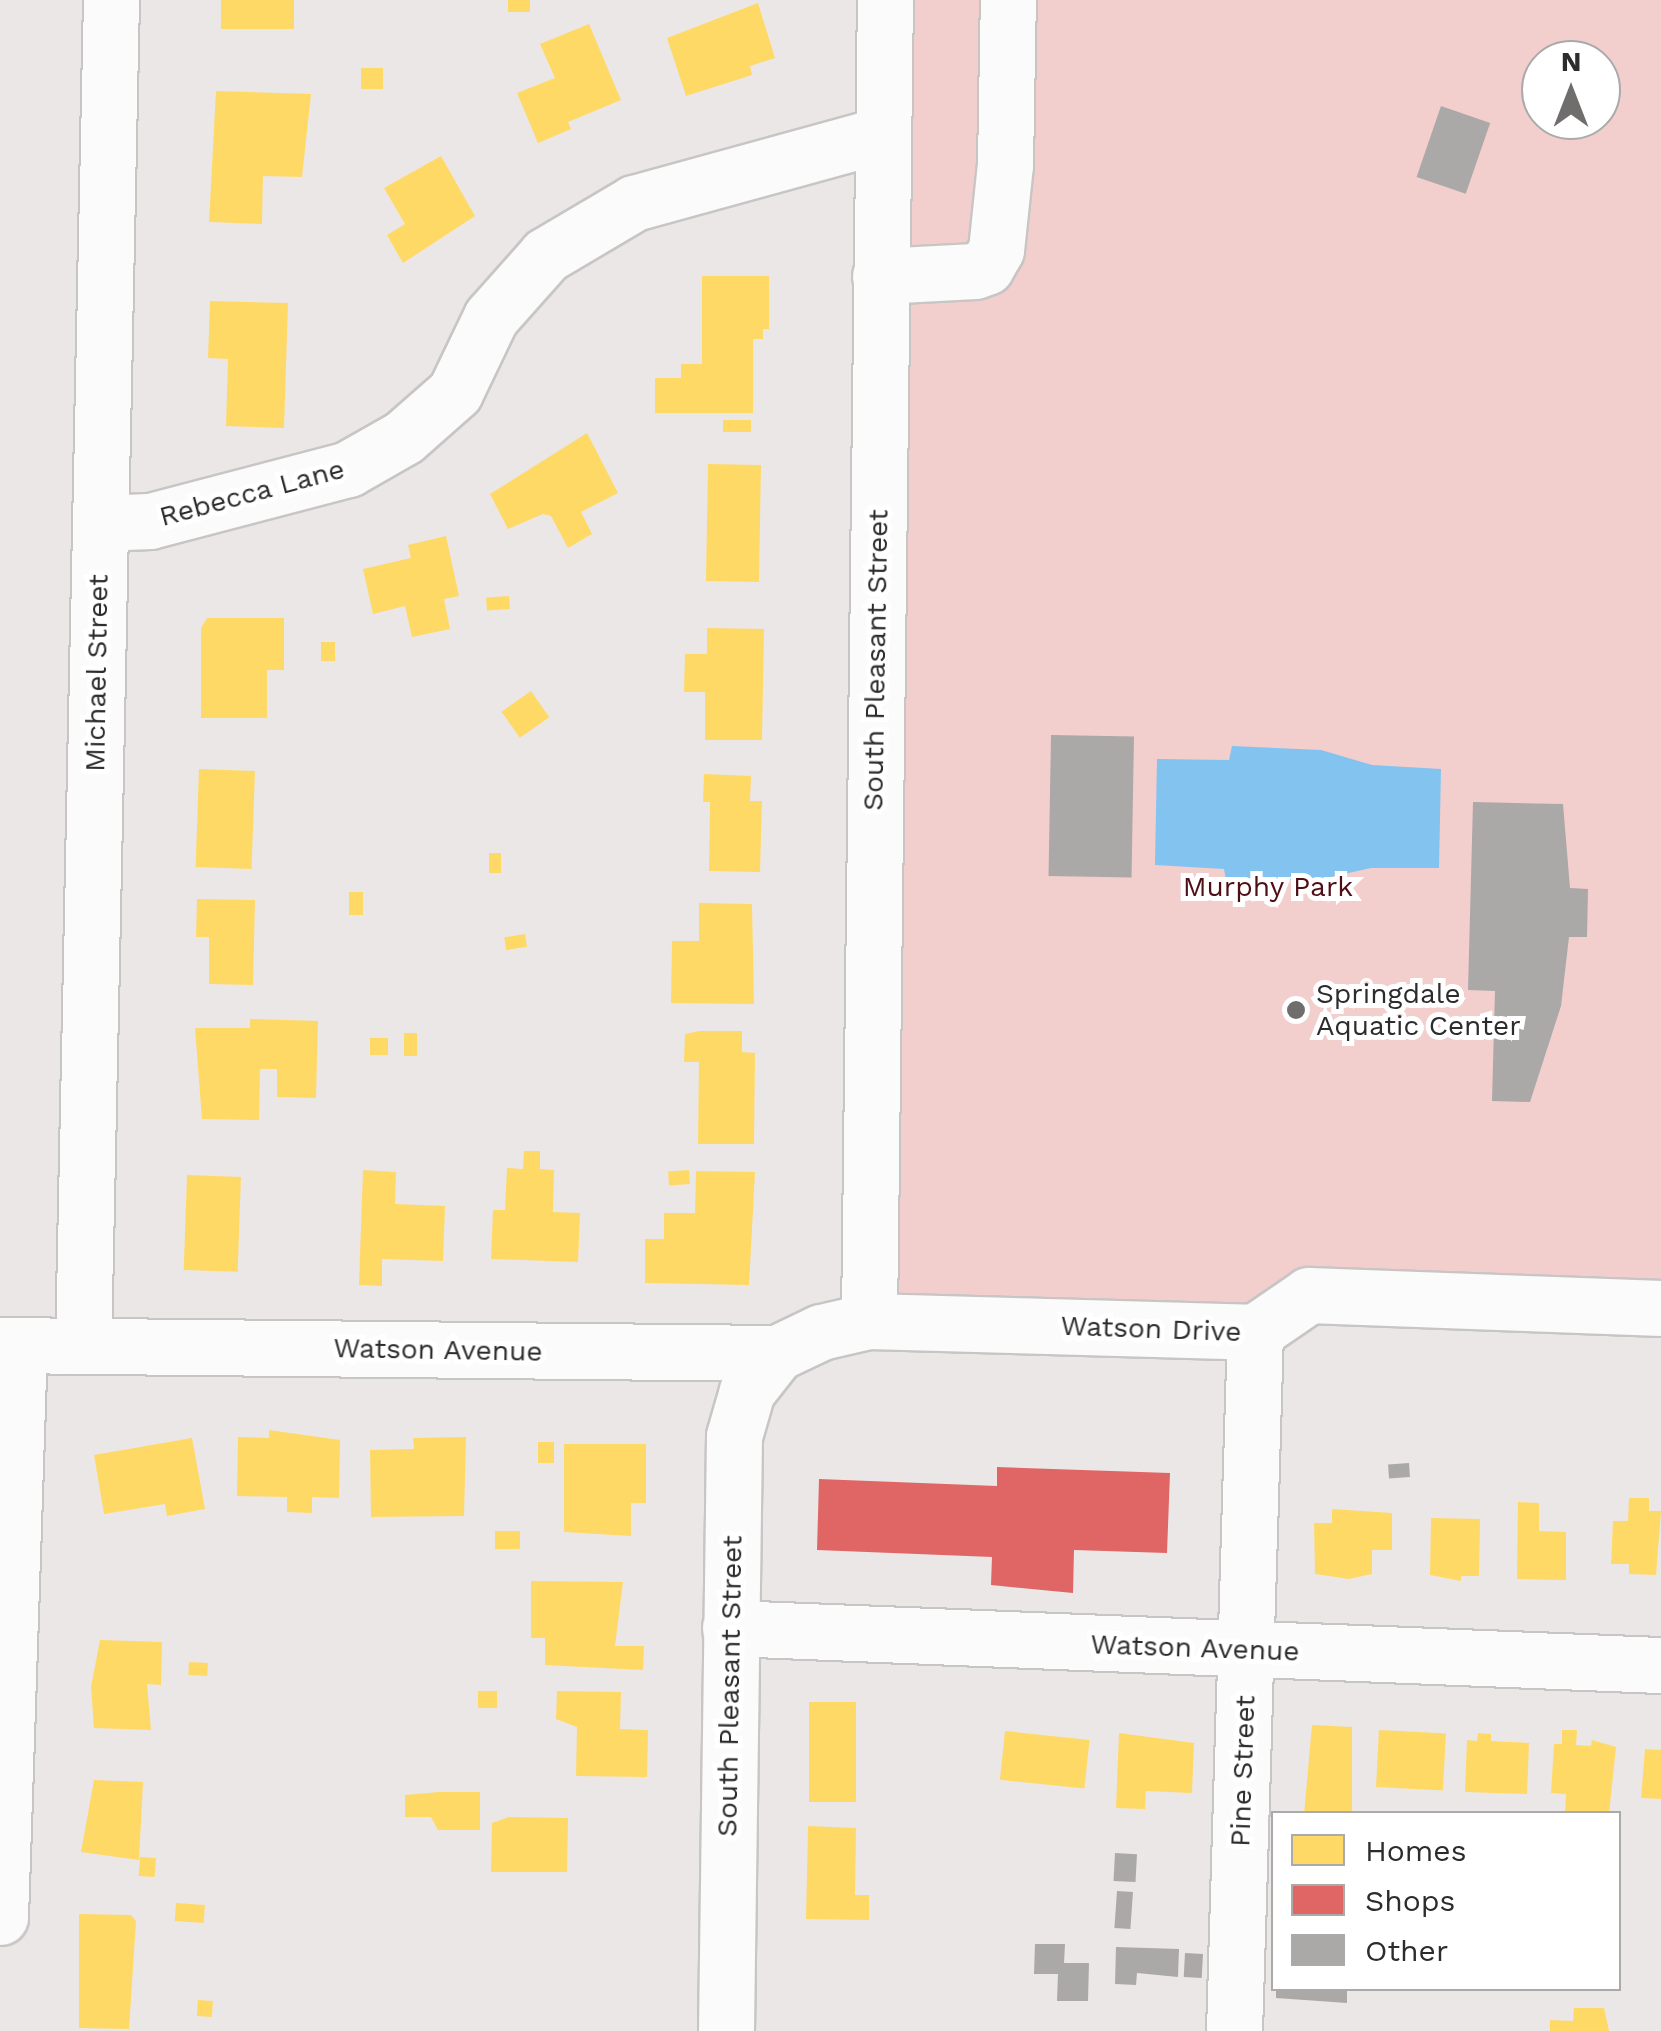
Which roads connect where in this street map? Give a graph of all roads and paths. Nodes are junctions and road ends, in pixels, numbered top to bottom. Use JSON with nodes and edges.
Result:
{"nodes":[{"id":1,"x":111,"y":0,"type":"edge"},
{"id":2,"x":885,"y":0,"type":"edge"},
{"id":3,"x":1008,"y":0,"type":"edge"},
{"id":4,"x":882,"y":136,"type":"junction"},
{"id":5,"x":880,"y":276,"type":"junction"},
{"id":6,"x":100,"y":523,"type":"junction"},
{"id":7,"x":1661,"y":1308,"type":"edge"},
{"id":8,"x":869,"y":1320,"type":"junction"},
{"id":9,"x":1254,"y":1332,"type":"junction"},
{"id":10,"x":9,"y":1345,"type":"edge"},
{"id":11,"x":83,"y":1346,"type":"junction"},
{"id":12,"x":777,"y":1354,"type":"junction"},
{"id":13,"x":730,"y":1628,"type":"junction"},
{"id":14,"x":1248,"y":1650,"type":"junction"},
{"id":15,"x":1661,"y":1666,"type":"edge"},
{"id":16,"x":0,"y":1917,"type":"edge"},
{"id":17,"x":726,"y":2031,"type":"edge"},
{"id":18,"x":1234,"y":2031,"type":"edge"}],
"edges":[{"from":1,"to":6,"type":"street","name":"Michael Street"},
{"from":2,"to":4,"type":"street","name":"South Pleasant Street"},
{"from":3,"to":5,"type":"street"},
{"from":4,"to":5,"type":"street","name":"South Pleasant Street"},
{"from":4,"to":6,"type":"street","name":"Rebecca Lane"},
{"from":5,"to":8,"type":"street","name":"South Pleasant Street"},
{"from":6,"to":11,"type":"street","name":"Michael Street"},
{"from":7,"to":9,"type":"street","name":"Watson Drive"},
{"from":8,"to":9,"type":"street","name":"Watson Drive"},
{"from":8,"to":12,"type":"street","name":"Watson Avenue"},
{"from":9,"to":14,"type":"street","name":"Pine Street"},
{"from":10,"to":11,"type":"street","name":"Watson Avenue"},
{"from":10,"to":16,"type":"street"},
{"from":11,"to":12,"type":"street","name":"Watson Avenue"},
{"from":12,"to":13,"type":"street","name":"South Pleasant Street"},
{"from":13,"to":14,"type":"street","name":"Watson Avenue"},
{"from":13,"to":17,"type":"street","name":"South Pleasant Street"},
{"from":14,"to":15,"type":"street","name":"Watson Avenue"},
{"from":14,"to":18,"type":"street","name":"Pine Street"}]}
